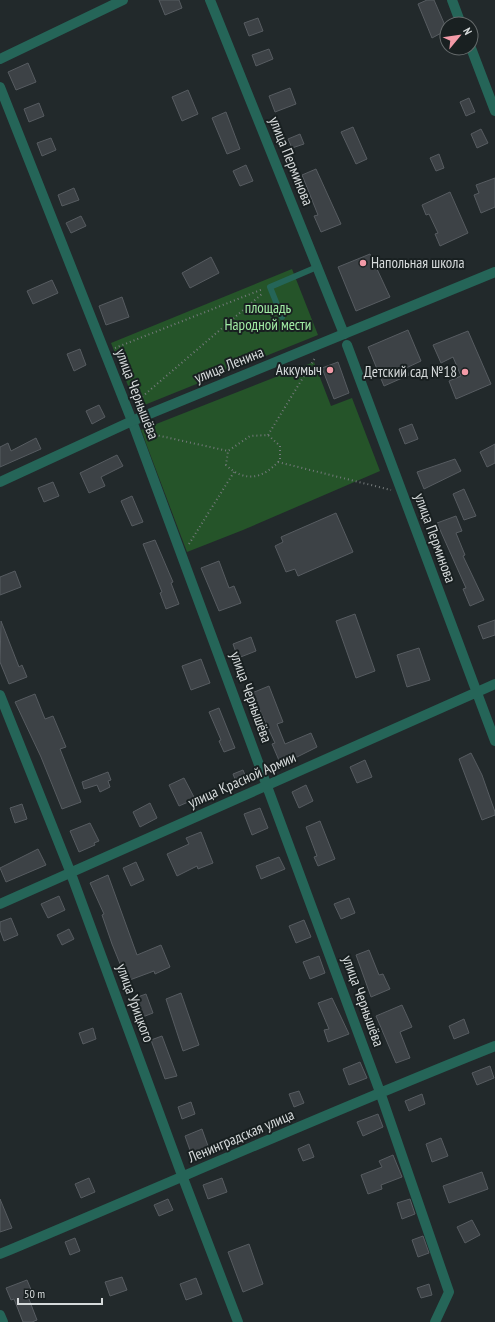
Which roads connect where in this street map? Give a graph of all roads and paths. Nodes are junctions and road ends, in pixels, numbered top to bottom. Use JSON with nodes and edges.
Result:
{"nodes":[{"id":1,"x":123,"y":0,"type":"edge"},
{"id":2,"x":210,"y":0,"type":"edge"},
{"id":3,"x":452,"y":0,"type":"edge"},
{"id":4,"x":458,"y":16,"type":"edge"},
{"id":5,"x":474,"y":56,"type":"edge"},
{"id":6,"x":0,"y":59,"type":"edge"},
{"id":7,"x":0,"y":87,"type":"edge"},
{"id":8,"x":495,"y":111,"type":"edge"},
{"id":9,"x":317,"y":267,"type":"junction"},
{"id":10,"x":495,"y":272,"type":"edge"},
{"id":11,"x":270,"y":287,"type":"junction"},
{"id":12,"x":282,"y":317,"type":"dead end"},
{"id":13,"x":344,"y":334,"type":"junction"},
{"id":14,"x":347,"y":345,"type":"dead end"},
{"id":15,"x":105,"y":352,"type":"junction"},
{"id":16,"x":313,"y":359,"type":"dead end"},
{"id":17,"x":127,"y":409,"type":"junction"},
{"id":18,"x":132,"y":421,"type":"junction"},
{"id":19,"x":136,"y":431,"type":"junction"},
{"id":20,"x":268,"y":435,"type":"junction"},
{"id":21,"x":228,"y":450,"type":"junction"},
{"id":22,"x":278,"y":462,"type":"junction"},
{"id":23,"x":234,"y":472,"type":"junction"},
{"id":24,"x":0,"y":482,"type":"edge"},
{"id":25,"x":402,"y":493,"type":"junction"},
{"id":26,"x":182,"y":555,"type":"junction"},
{"id":27,"x":495,"y":684,"type":"edge"},
{"id":28,"x":477,"y":693,"type":"junction"},
{"id":29,"x":0,"y":695,"type":"edge"},
{"id":30,"x":495,"y":741,"type":"edge"},
{"id":31,"x":268,"y":786,"type":"junction"},
{"id":32,"x":70,"y":871,"type":"junction"},
{"id":33,"x":0,"y":904,"type":"edge"},
{"id":34,"x":495,"y":1046,"type":"edge"},
{"id":35,"x":380,"y":1092,"type":"junction"},
{"id":36,"x":183,"y":1178,"type":"junction"},
{"id":37,"x":0,"y":1254,"type":"edge"},
{"id":38,"x":0,"y":1315,"type":"edge"},
{"id":39,"x":3,"y":1322,"type":"edge"},
{"id":40,"x":238,"y":1322,"type":"edge"},
{"id":41,"x":435,"y":1322,"type":"edge"}],
"edges":[{"from":1,"to":6,"type":"street"},
{"from":2,"to":9,"type":"street","name":"улица Перминова"},
{"from":3,"to":4,"type":"street"},
{"from":5,"to":8,"type":"street"},
{"from":7,"to":15,"type":"street","name":"улица Чернышёва"},
{"from":9,"to":11,"type":"lane"},
{"from":9,"to":13,"type":"street","name":"улица Перминова"},
{"from":10,"to":13,"type":"street","name":"улица Ленина"},
{"from":11,"to":12,"type":"lane"},
{"from":11,"to":15,"type":"path"},
{"from":11,"to":17,"type":"path"},
{"from":13,"to":18,"type":"street","name":"улица Ленина"},
{"from":14,"to":25,"type":"street","name":"улица Перминова"},
{"from":15,"to":17,"type":"street","name":"улица Чернышёва"},
{"from":16,"to":20,"type":"path"},
{"from":17,"to":18,"type":"street","name":"улица Чернышёва"},
{"from":18,"to":19,"type":"street","name":"улица Чернышёва"},
{"from":18,"to":24,"type":"street","name":"улица Ленина"},
{"from":19,"to":21,"type":"path"},
{"from":19,"to":26,"type":"street","name":"улица Чернышёва"},
{"from":20,"to":21,"type":"path"},
{"from":20,"to":22,"type":"path"},
{"from":21,"to":23,"type":"path"},
{"from":22,"to":23,"type":"path"},
{"from":22,"to":25,"type":"path"},
{"from":23,"to":26,"type":"path"},
{"from":25,"to":28,"type":"street","name":"улица Перминова"},
{"from":26,"to":31,"type":"street","name":"улица Чернышёва"},
{"from":27,"to":28,"type":"street","name":"улица Красной Армии"},
{"from":28,"to":30,"type":"street","name":"улица Перминова"},
{"from":28,"to":31,"type":"street","name":"улица Красной Армии"},
{"from":29,"to":32,"type":"street","name":"улица Урицкого"},
{"from":31,"to":32,"type":"street","name":"улица Красной Армии"},
{"from":31,"to":35,"type":"street","name":"улица Чернышёва"},
{"from":32,"to":33,"type":"street","name":"улица Красной Армии"},
{"from":32,"to":36,"type":"street","name":"улица Урицкого"},
{"from":34,"to":35,"type":"street","name":"Ленинградская улица"},
{"from":35,"to":36,"type":"street","name":"Ленинградская улица"},
{"from":35,"to":41,"type":"street","name":"улица Чернышёва"},
{"from":36,"to":37,"type":"street","name":"Ленинградская улица"},
{"from":36,"to":40,"type":"street","name":"улица Урицкого"},
{"from":38,"to":39,"type":"street"}]}
